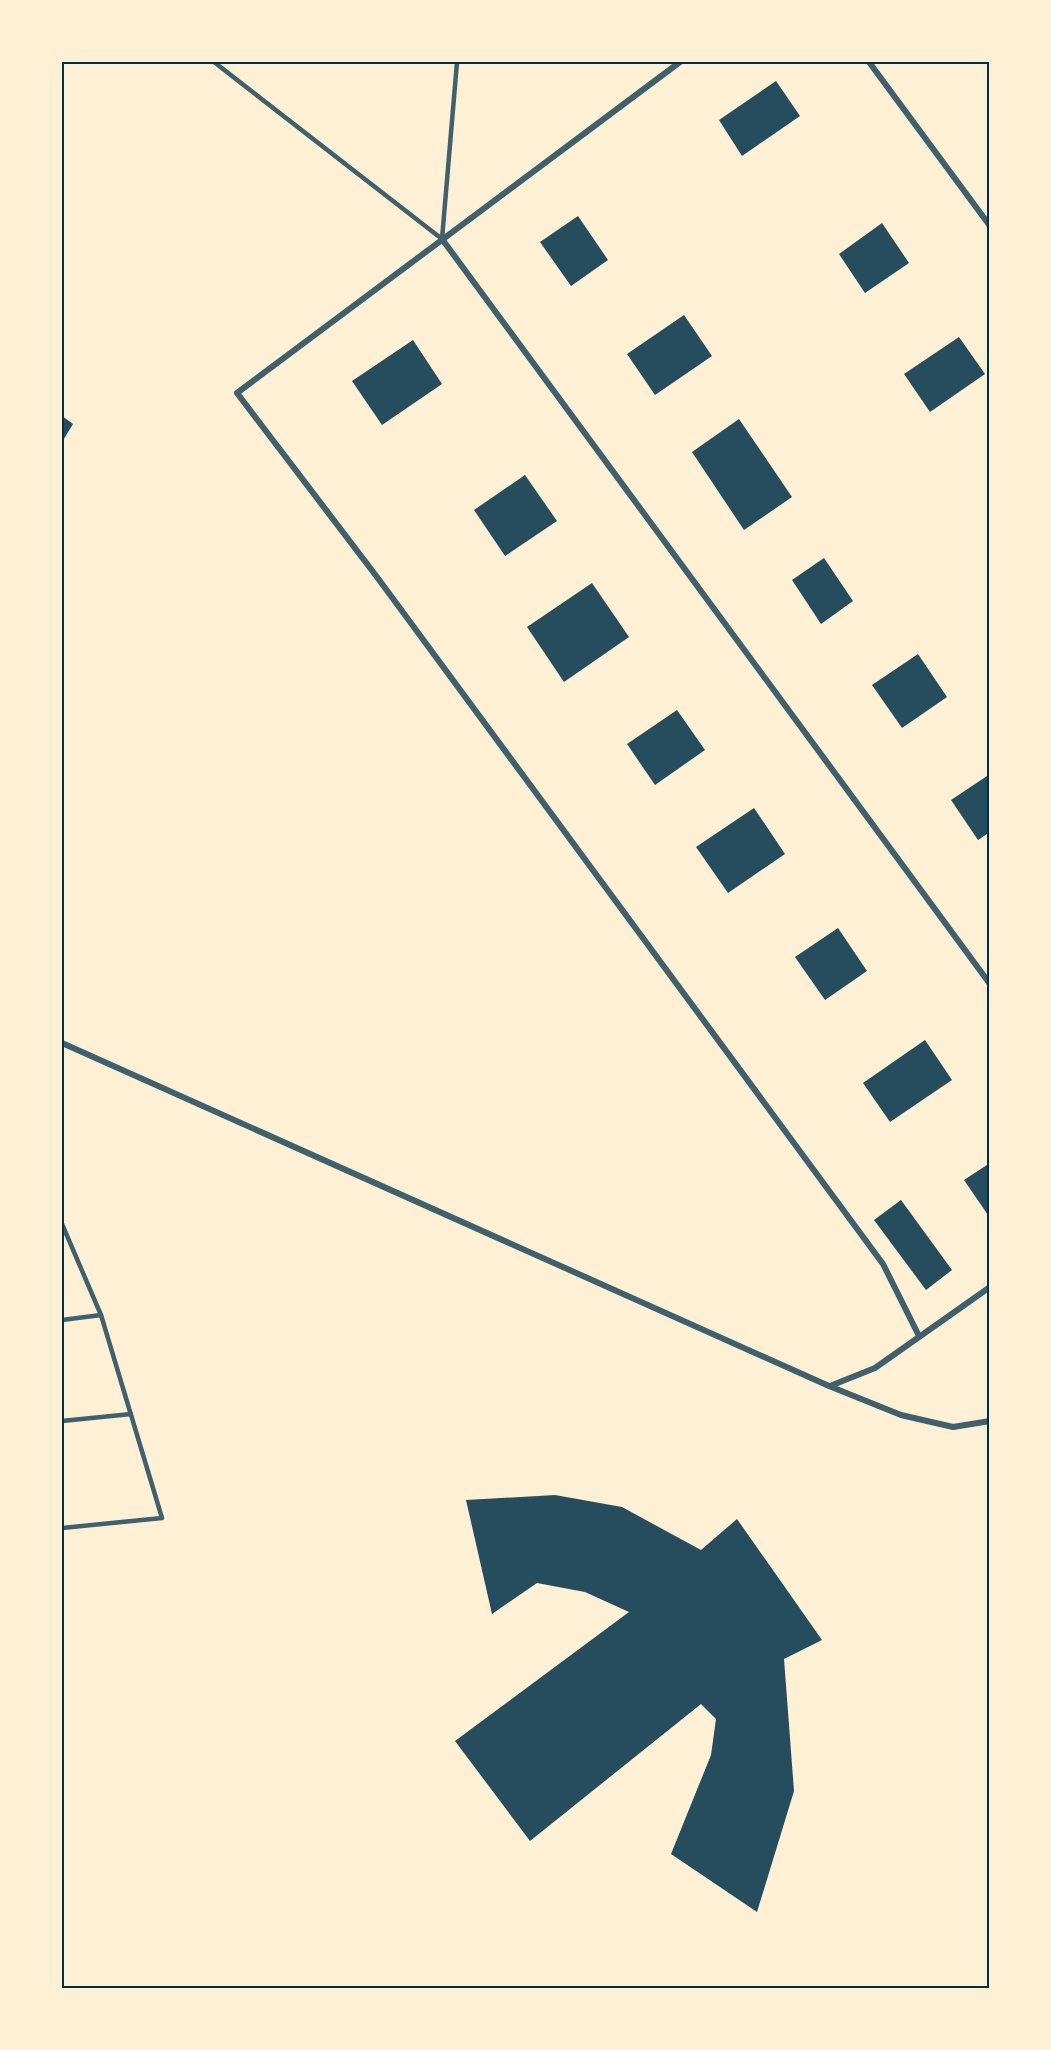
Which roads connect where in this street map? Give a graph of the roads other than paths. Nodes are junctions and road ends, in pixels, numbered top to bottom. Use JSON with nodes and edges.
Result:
{"nodes":[{"id":1,"x":213,"y":62,"type":"edge"},
{"id":2,"x":457,"y":62,"type":"edge"},
{"id":3,"x":680,"y":62,"type":"edge"},
{"id":4,"x":869,"y":62,"type":"edge"},
{"id":5,"x":990,"y":226,"type":"edge"},
{"id":6,"x":442,"y":239,"type":"junction"},
{"id":7,"x":990,"y":984,"type":"edge"},
{"id":8,"x":62,"y":1043,"type":"edge"},
{"id":9,"x":62,"y":1226,"type":"edge"},
{"id":10,"x":990,"y":1287,"type":"edge"},
{"id":11,"x":101,"y":1315,"type":"junction"},
{"id":12,"x":62,"y":1320,"type":"edge"},
{"id":13,"x":919,"y":1336,"type":"junction"},
{"id":14,"x":829,"y":1386,"type":"junction"},
{"id":15,"x":131,"y":1414,"type":"junction"},
{"id":16,"x":62,"y":1421,"type":"edge"},
{"id":17,"x":990,"y":1421,"type":"edge"},
{"id":18,"x":62,"y":1528,"type":"edge"}],
"edges":[{"from":1,"to":6,"type":"lane"},
{"from":2,"to":6,"type":"lane"},
{"from":3,"to":6,"type":"street"},
{"from":4,"to":5,"type":"street"},
{"from":6,"to":7,"type":"street"},
{"from":6,"to":13,"type":"street"},
{"from":8,"to":14,"type":"street"},
{"from":9,"to":11,"type":"lane"},
{"from":10,"to":13,"type":"street"},
{"from":11,"to":12,"type":"lane"},
{"from":11,"to":15,"type":"lane"},
{"from":13,"to":14,"type":"street"},
{"from":14,"to":17,"type":"street"},
{"from":15,"to":16,"type":"lane"},
{"from":15,"to":18,"type":"lane"}]}
